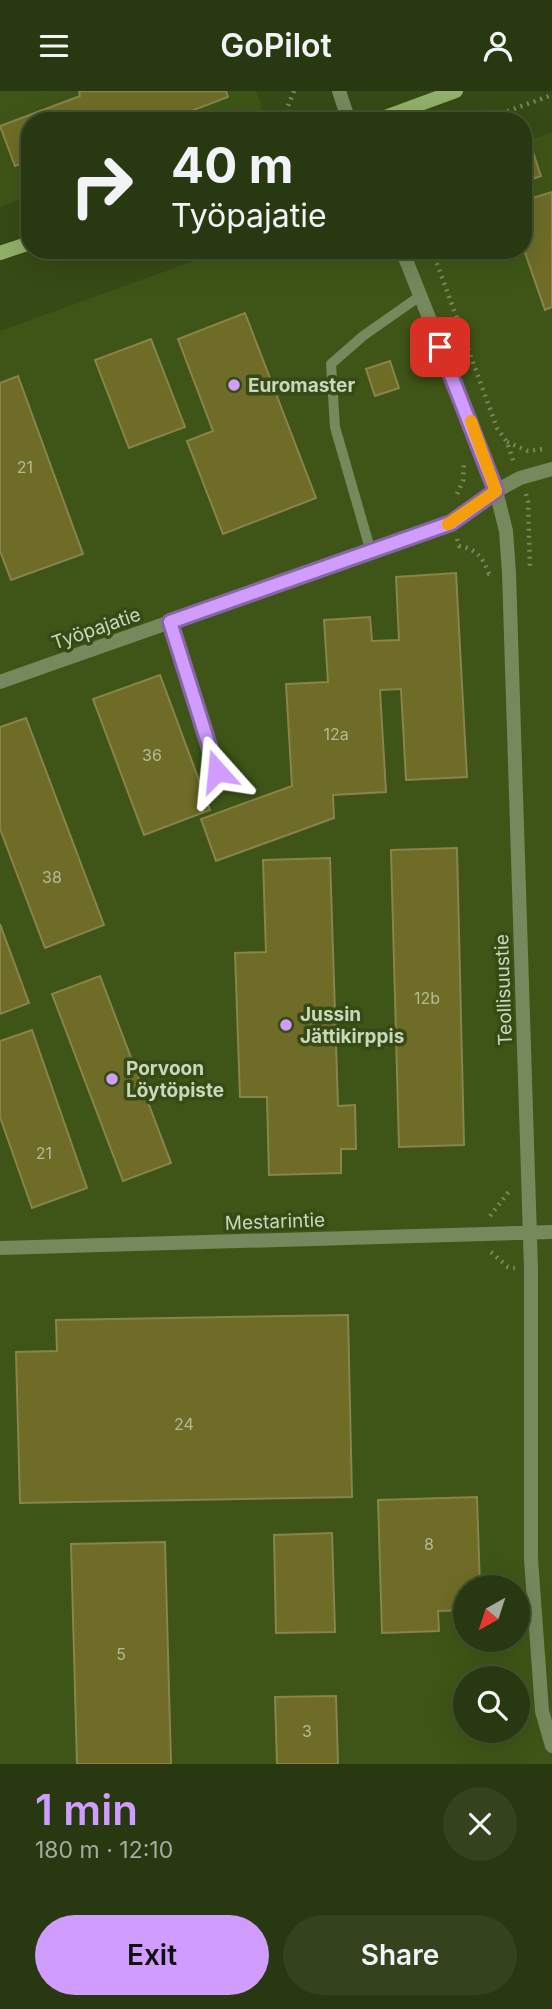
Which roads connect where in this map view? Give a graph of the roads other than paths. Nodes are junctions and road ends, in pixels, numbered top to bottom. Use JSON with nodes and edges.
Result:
{"nodes":[{"id":1,"x":339,"y":91,"type":"edge"},
{"id":2,"x":456,"y":91,"type":"edge"},
{"id":3,"x":346,"y":112,"type":"edge"},
{"id":4,"x":399,"y":112,"type":"edge"},
{"id":5,"x":21,"y":246,"type":"edge"},
{"id":6,"x":0,"y":253,"type":"edge"},
{"id":7,"x":406,"y":259,"type":"edge"},
{"id":8,"x":420,"y":296,"type":"junction"},
{"id":9,"x":552,"y":469,"type":"edge"},
{"id":10,"x":496,"y":491,"type":"junction"},
{"id":11,"x":371,"y":552,"type":"junction"},
{"id":12,"x":170,"y":622,"type":"junction"},
{"id":13,"x":0,"y":682,"type":"edge"},
{"id":14,"x":217,"y":771,"type":"dead end"},
{"id":15,"x":552,"y":1232,"type":"edge"},
{"id":16,"x":530,"y":1233,"type":"junction"},
{"id":17,"x":0,"y":1248,"type":"edge"},
{"id":18,"x":552,"y":1746,"type":"edge"}],
"edges":[{"from":1,"to":3,"type":"street"},
{"from":2,"to":4,"type":"main road"},
{"from":5,"to":6,"type":"main road"},
{"from":7,"to":8,"type":"street","name":"Teollisuustie"},
{"from":8,"to":10,"type":"street","name":"Teollisuustie"},
{"from":8,"to":11,"type":"lane"},
{"from":9,"to":10,"type":"street","name":"Työpajatie"},
{"from":10,"to":11,"type":"street","name":"Työpajatie"},
{"from":10,"to":16,"type":"street","name":"Teollisuustie"},
{"from":11,"to":12,"type":"street","name":"Työpajatie"},
{"from":12,"to":13,"type":"street","name":"Työpajatie"},
{"from":12,"to":14,"type":"lane"},
{"from":15,"to":16,"type":"street","name":"Mestarintie"},
{"from":16,"to":17,"type":"street","name":"Mestarintie"},
{"from":16,"to":18,"type":"street","name":"Teollisuustie"}]}
